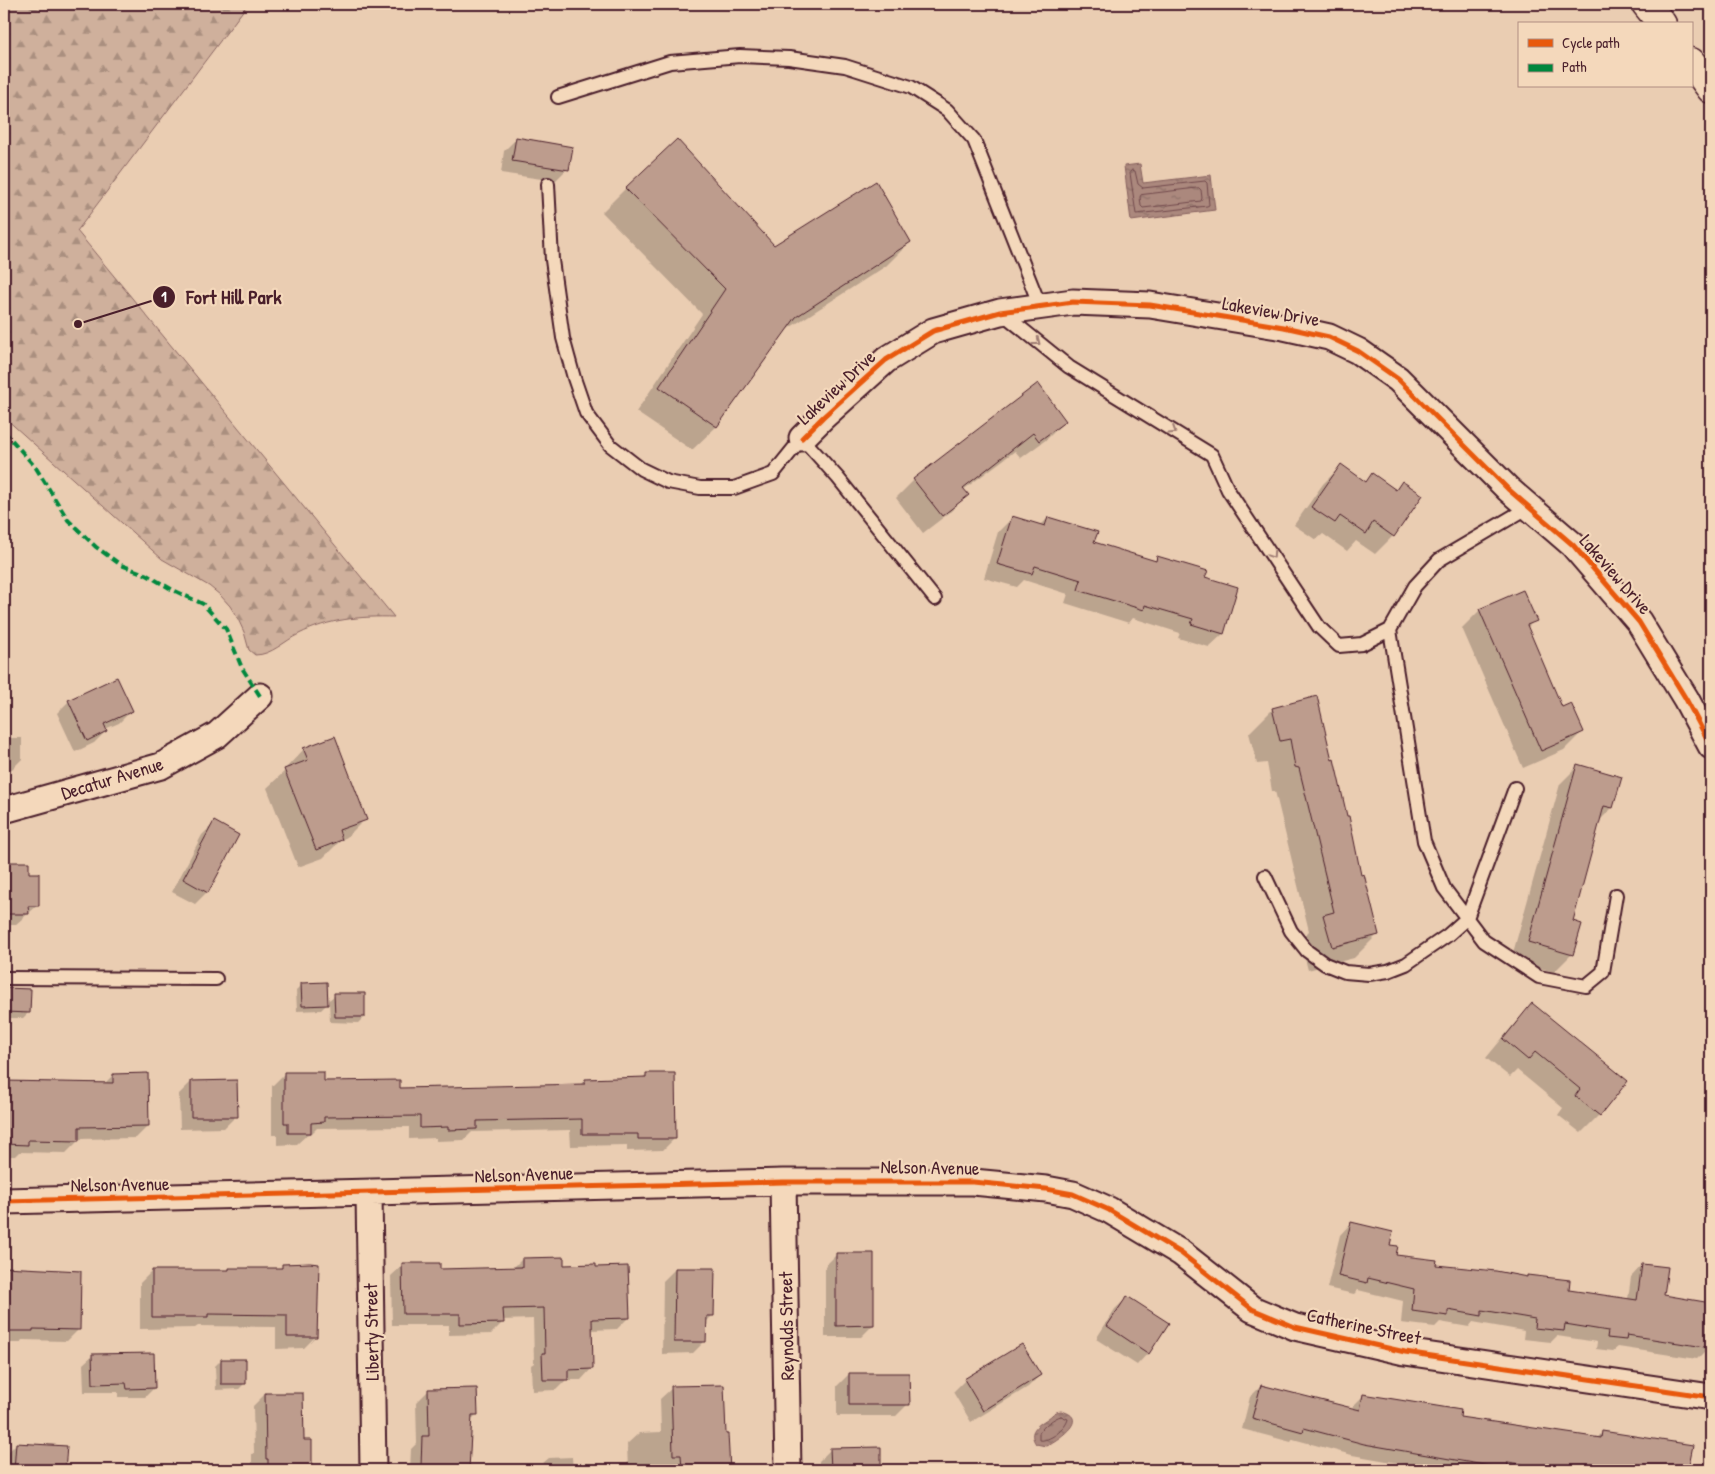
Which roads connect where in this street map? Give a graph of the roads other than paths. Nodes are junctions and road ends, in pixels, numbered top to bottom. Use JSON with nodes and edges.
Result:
{"nodes":[{"id":1,"x":1646,"y":4,"type":"edge"},
{"id":2,"x":1660,"y":22,"type":"edge"},
{"id":3,"x":1692,"y":63,"type":"edge"},
{"id":4,"x":1711,"y":89,"type":"edge"},
{"id":5,"x":558,"y":97,"type":"dead end"},
{"id":6,"x":548,"y":184,"type":"dead end"},
{"id":7,"x":1040,"y":306,"type":"junction"},
{"id":8,"x":1000,"y":312,"type":"junction"},
{"id":9,"x":802,"y":438,"type":"junction"},
{"id":10,"x":1529,"y":507,"type":"junction"},
{"id":11,"x":935,"y":599,"type":"dead end"},
{"id":12,"x":1390,"y":630,"type":"junction"},
{"id":13,"x":260,"y":696,"type":"dead end"},
{"id":14,"x":1711,"y":746,"type":"edge"},
{"id":15,"x":1515,"y":788,"type":"dead end"},
{"id":16,"x":4,"y":810,"type":"edge"},
{"id":17,"x":1265,"y":876,"type":"dead end"},
{"id":18,"x":1616,"y":895,"type":"dead end"},
{"id":19,"x":1467,"y":918,"type":"junction"},
{"id":20,"x":4,"y":978,"type":"edge"},
{"id":21,"x":216,"y":979,"type":"dead end"},
{"id":22,"x":783,"y":1182,"type":"junction"},
{"id":23,"x":1046,"y":1189,"type":"joint"},
{"id":24,"x":368,"y":1193,"type":"junction"},
{"id":25,"x":4,"y":1201,"type":"edge"},
{"id":26,"x":1711,"y":1397,"type":"edge"},
{"id":27,"x":373,"y":1470,"type":"edge"},
{"id":28,"x":788,"y":1470,"type":"edge"}],
"edges":[{"from":1,"to":2,"type":"highway"},
{"from":3,"to":4,"type":"highway"},
{"from":5,"to":7,"type":"lane"},
{"from":6,"to":9,"type":"lane"},
{"from":7,"to":8,"type":"street","name":"Lakeview Drive"},
{"from":7,"to":10,"type":"street","name":"Lakeview Drive"},
{"from":8,"to":9,"type":"street","name":"Lakeview Drive"},
{"from":8,"to":12,"type":"lane","one_way":true},
{"from":9,"to":11,"type":"lane"},
{"from":10,"to":12,"type":"lane"},
{"from":10,"to":14,"type":"street","name":"Lakeview Drive"},
{"from":12,"to":19,"type":"lane"},
{"from":13,"to":16,"type":"street","name":"Decatur Avenue"},
{"from":15,"to":19,"type":"lane"},
{"from":17,"to":19,"type":"lane"},
{"from":18,"to":19,"type":"lane"},
{"from":20,"to":21,"type":"lane"},
{"from":22,"to":23,"type":"street","name":"Nelson Avenue"},
{"from":22,"to":24,"type":"street","name":"Nelson Avenue"},
{"from":22,"to":28,"type":"street","name":"Reynolds Street"},
{"from":23,"to":26,"type":"street","name":"Catherine Street"},
{"from":24,"to":25,"type":"street","name":"Nelson Avenue"},
{"from":24,"to":27,"type":"street","name":"Liberty Street"}]}
